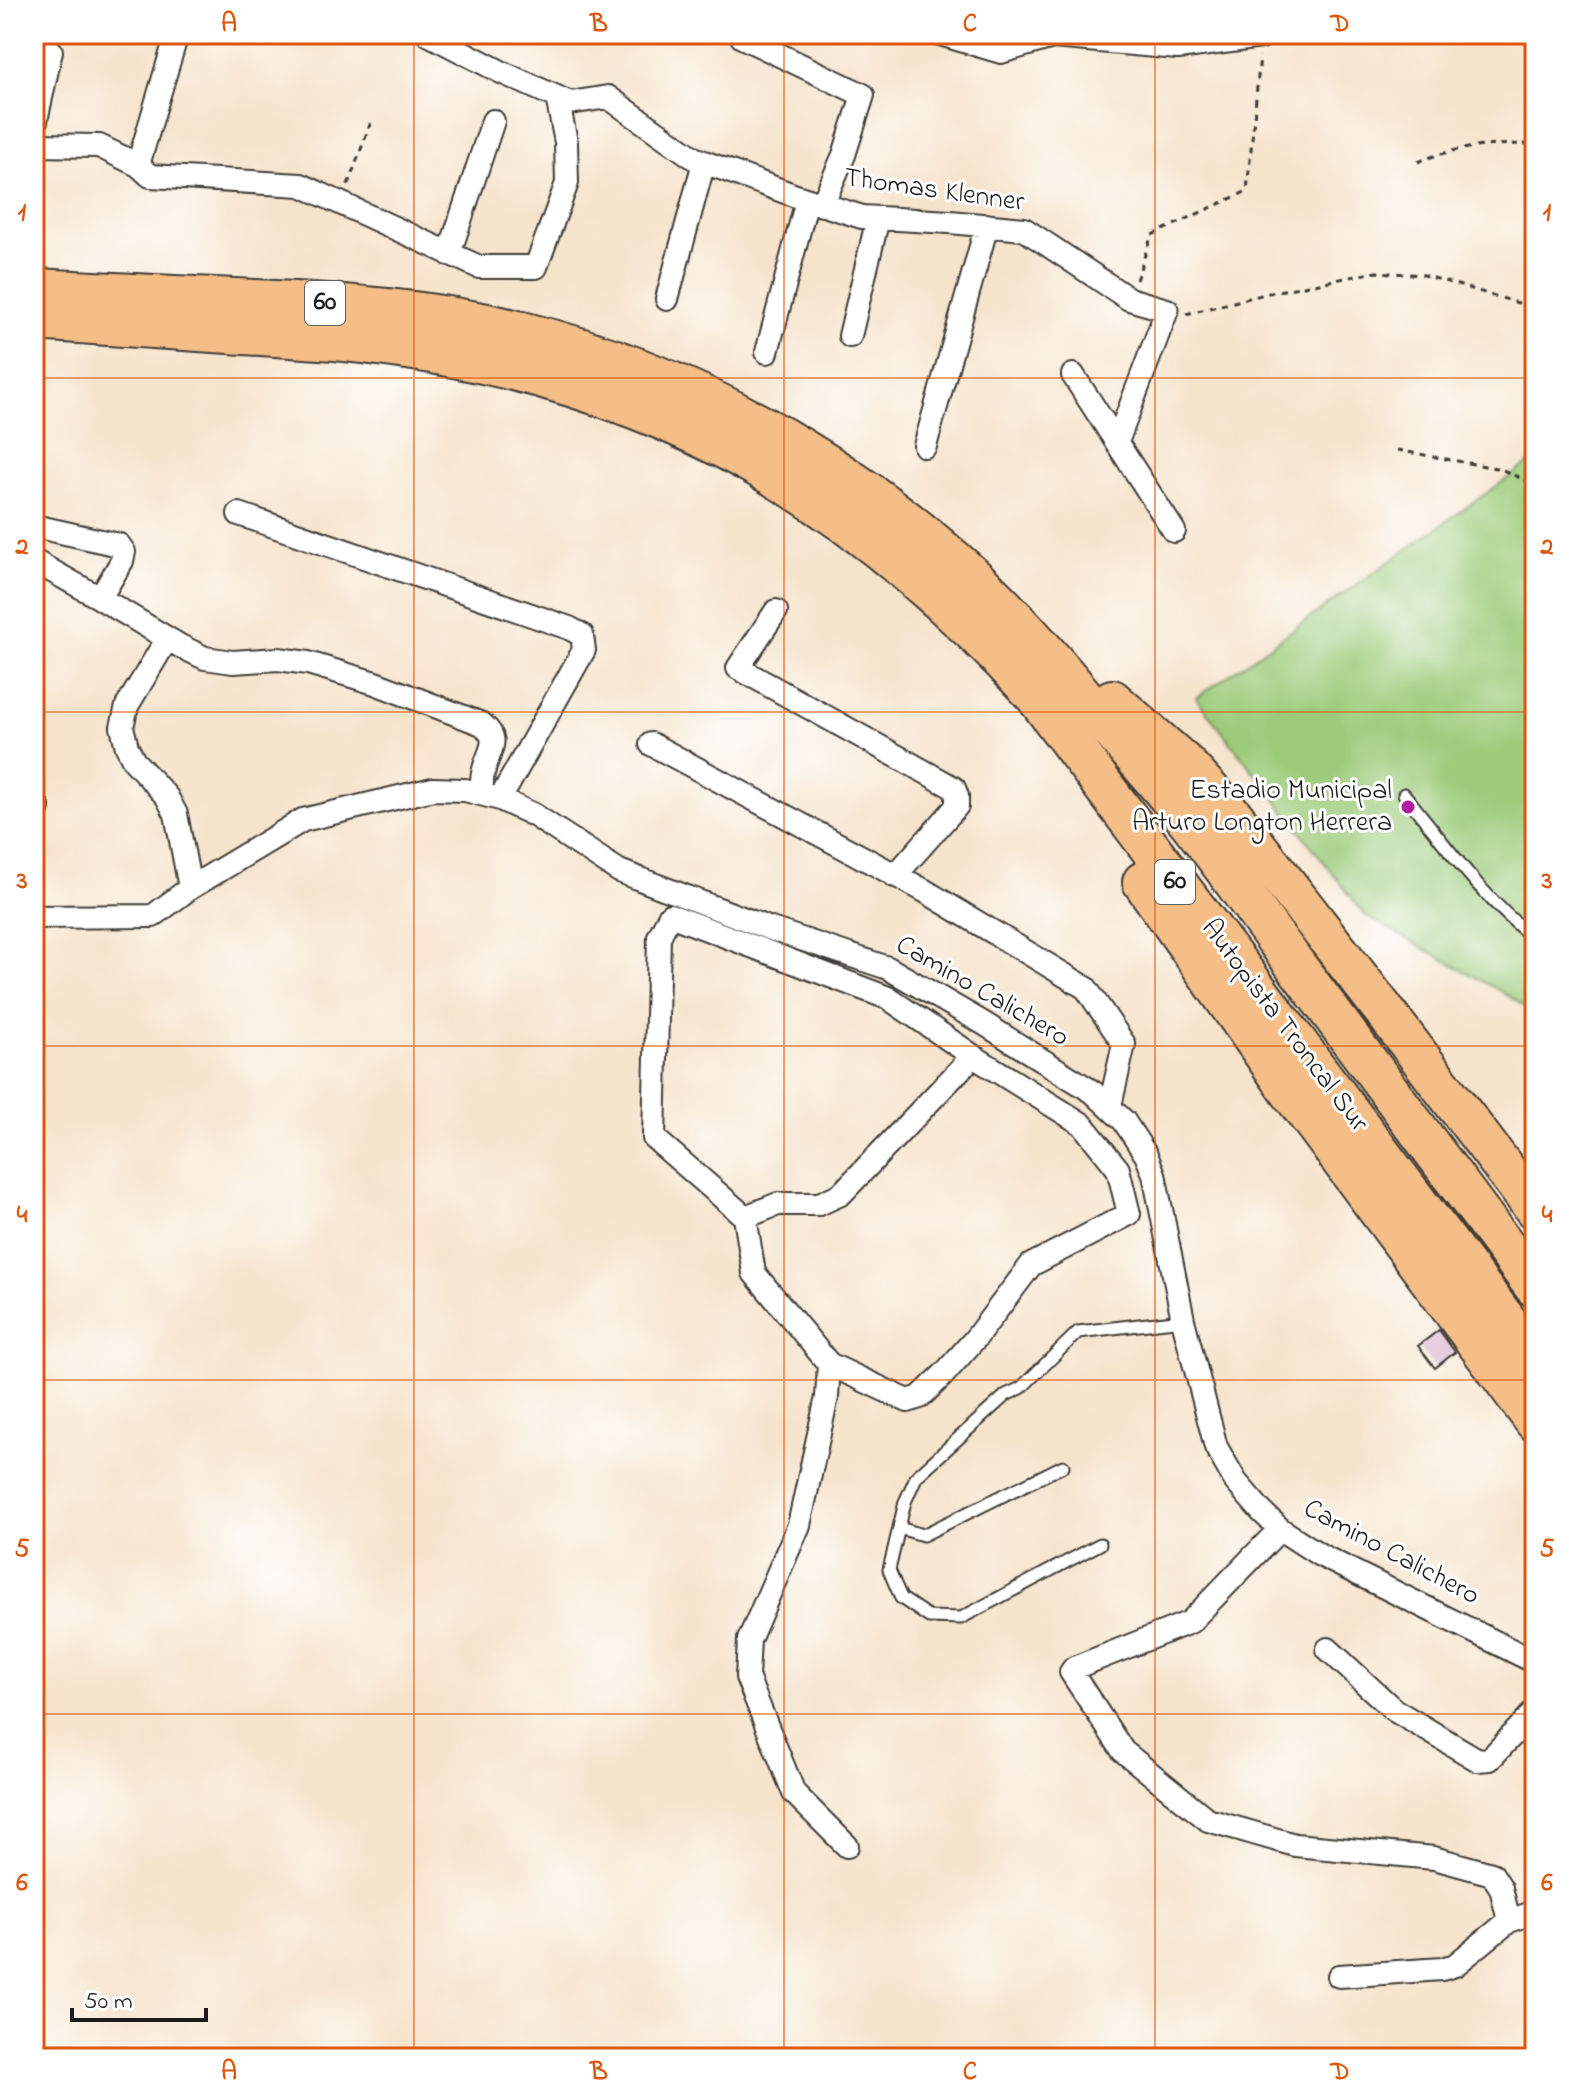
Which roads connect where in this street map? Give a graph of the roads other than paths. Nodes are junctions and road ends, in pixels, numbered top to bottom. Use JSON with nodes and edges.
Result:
{"nodes":[{"id":1,"x":177,"y":34,"type":"edge"},
{"id":2,"x":428,"y":34,"type":"edge"},
{"id":3,"x":744,"y":34,"type":"edge"},
{"id":4,"x":940,"y":34,"type":"edge"},
{"id":5,"x":1261,"y":37,"type":"road end"},
{"id":6,"x":51,"y":51,"type":"dead end"},
{"id":7,"x":557,"y":97,"type":"junction"},
{"id":8,"x":493,"y":121,"type":"dead end"},
{"id":9,"x":34,"y":130,"type":"edge"},
{"id":10,"x":34,"y":145,"type":"edge"},
{"id":11,"x":704,"y":162,"type":"junction"},
{"id":12,"x":138,"y":165,"type":"junction"},
{"id":13,"x":814,"y":202,"type":"junction"},
{"id":14,"x":878,"y":218,"type":"junction"},
{"id":15,"x":987,"y":225,"type":"junction"},
{"id":16,"x":449,"y":254,"type":"junction"},
{"id":17,"x":34,"y":289,"type":"edge"},
{"id":18,"x":667,"y":299,"type":"dead end"},
{"id":19,"x":34,"y":320,"type":"edge"},
{"id":20,"x":850,"y":336,"type":"dead end"},
{"id":21,"x":767,"y":352,"type":"dead end"},
{"id":22,"x":1073,"y":375,"type":"dead end"},
{"id":23,"x":1117,"y":442,"type":"junction"},
{"id":24,"x":925,"y":446,"type":"dead end"},
{"id":25,"x":755,"y":465,"type":"junction"},
{"id":26,"x":239,"y":514,"type":"dead end"},
{"id":27,"x":34,"y":526,"type":"edge"},
{"id":28,"x":1174,"y":531,"type":"dead end"},
{"id":29,"x":34,"y":561,"type":"edge"},
{"id":30,"x":100,"y":598,"type":"junction"},
{"id":31,"x":776,"y":611,"type":"dead end"},
{"id":32,"x":167,"y":639,"type":"junction"},
{"id":33,"x":1050,"y":657,"type":"junction"},
{"id":34,"x":651,"y":744,"type":"dead end"},
{"id":35,"x":1404,"y":794,"type":"dead end"},
{"id":36,"x":491,"y":796,"type":"junction"},
{"id":37,"x":34,"y":801,"type":"edge"},
{"id":38,"x":34,"y":818,"type":"edge"},
{"id":39,"x":895,"y":876,"type":"junction"},
{"id":40,"x":190,"y":888,"type":"junction"},
{"id":41,"x":34,"y":917,"type":"edge"},
{"id":42,"x":1535,"y":939,"type":"edge"},
{"id":43,"x":973,"y":1056,"type":"junction"},
{"id":44,"x":1110,"y":1106,"type":"junction"},
{"id":45,"x":1160,"y":1206,"type":"junction"},
{"id":46,"x":1535,"y":1209,"type":"edge"},
{"id":47,"x":1129,"y":1214,"type":"junction"},
{"id":48,"x":745,"y":1217,"type":"junction"},
{"id":49,"x":1535,"y":1287,"type":"edge"},
{"id":50,"x":1183,"y":1320,"type":"junction"},
{"id":51,"x":1535,"y":1359,"type":"edge"},
{"id":52,"x":829,"y":1364,"type":"junction"},
{"id":53,"x":1535,"y":1421,"type":"edge"},
{"id":54,"x":1063,"y":1466,"type":"dead end"},
{"id":55,"x":899,"y":1528,"type":"junction"},
{"id":56,"x":1280,"y":1529,"type":"junction"},
{"id":57,"x":1100,"y":1544,"type":"dead end"},
{"id":58,"x":1328,"y":1649,"type":"dead end"},
{"id":59,"x":1535,"y":1662,"type":"edge"},
{"id":60,"x":1535,"y":1711,"type":"edge"},
{"id":61,"x":847,"y":1846,"type":"dead end"},
{"id":62,"x":1535,"y":1912,"type":"edge"},
{"id":63,"x":1509,"y":1921,"type":"junction"},
{"id":64,"x":1339,"y":1976,"type":"dead end"}],
"edges":[{"from":1,"to":12,"type":"street"},
{"from":2,"to":7,"type":"street","name":"Thomas Klenner"},
{"from":3,"to":13,"type":"street"},
{"from":4,"to":5,"type":"street"},
{"from":6,"to":9,"type":"street"},
{"from":7,"to":11,"type":"street","name":"Thomas Klenner"},
{"from":7,"to":16,"type":"street"},
{"from":8,"to":16,"type":"street"},
{"from":10,"to":12,"type":"street"},
{"from":11,"to":13,"type":"street","name":"Thomas Klenner"},
{"from":11,"to":18,"type":"street"},
{"from":12,"to":16,"type":"street"},
{"from":13,"to":14,"type":"street","name":"Thomas Klenner"},
{"from":13,"to":21,"type":"street"},
{"from":14,"to":15,"type":"street","name":"Thomas Klenner"},
{"from":14,"to":20,"type":"street"},
{"from":15,"to":23,"type":"street","name":"Thomas Klenner"},
{"from":15,"to":24,"type":"street"},
{"from":17,"to":33,"type":"highway","name":"Autopista Troncal Sur","number":"60"},
{"from":19,"to":25,"type":"highway","name":"Autopista Troncal Sur","number":"60"},
{"from":22,"to":23,"type":"street"},
{"from":23,"to":28,"type":"street"},
{"from":25,"to":51,"type":"highway","name":"Autopista Troncal Sur","number":"60"},
{"from":25,"to":53,"type":"highway"},
{"from":26,"to":36,"type":"street"},
{"from":27,"to":30,"type":"street"},
{"from":29,"to":30,"type":"street"},
{"from":30,"to":32,"type":"street"},
{"from":31,"to":39,"type":"street"},
{"from":32,"to":36,"type":"street"},
{"from":32,"to":40,"type":"street"},
{"from":33,"to":46,"type":"highway"},
{"from":33,"to":49,"type":"highway","name":"Autopista Troncal Sur","number":"60"},
{"from":34,"to":39,"type":"street"},
{"from":35,"to":42,"type":"lane"},
{"from":36,"to":40,"type":"street","name":"Camino Calichero"},
{"from":36,"to":44,"type":"street","name":"Camino Calichero"},
{"from":37,"to":38,"type":"street"},
{"from":39,"to":44,"type":"street"},
{"from":40,"to":41,"type":"street","name":"Camino Calichero"},
{"from":43,"to":47,"type":"street"},
{"from":43,"to":48,"type":"street"},
{"from":43,"to":48,"type":"street"},
{"from":44,"to":45,"type":"street","name":"Camino Calichero"},
{"from":45,"to":47,"type":"street"},
{"from":45,"to":50,"type":"street","name":"Camino Calichero"},
{"from":47,"to":52,"type":"street"},
{"from":48,"to":52,"type":"street"},
{"from":50,"to":55,"type":"lane"},
{"from":50,"to":56,"type":"street","name":"Camino Calichero"},
{"from":52,"to":61,"type":"street"},
{"from":54,"to":55,"type":"lane"},
{"from":55,"to":57,"type":"lane"},
{"from":56,"to":59,"type":"street","name":"Camino Calichero"},
{"from":56,"to":63,"type":"street"},
{"from":58,"to":60,"type":"street"},
{"from":62,"to":63,"type":"street"},
{"from":63,"to":64,"type":"street"}]}
